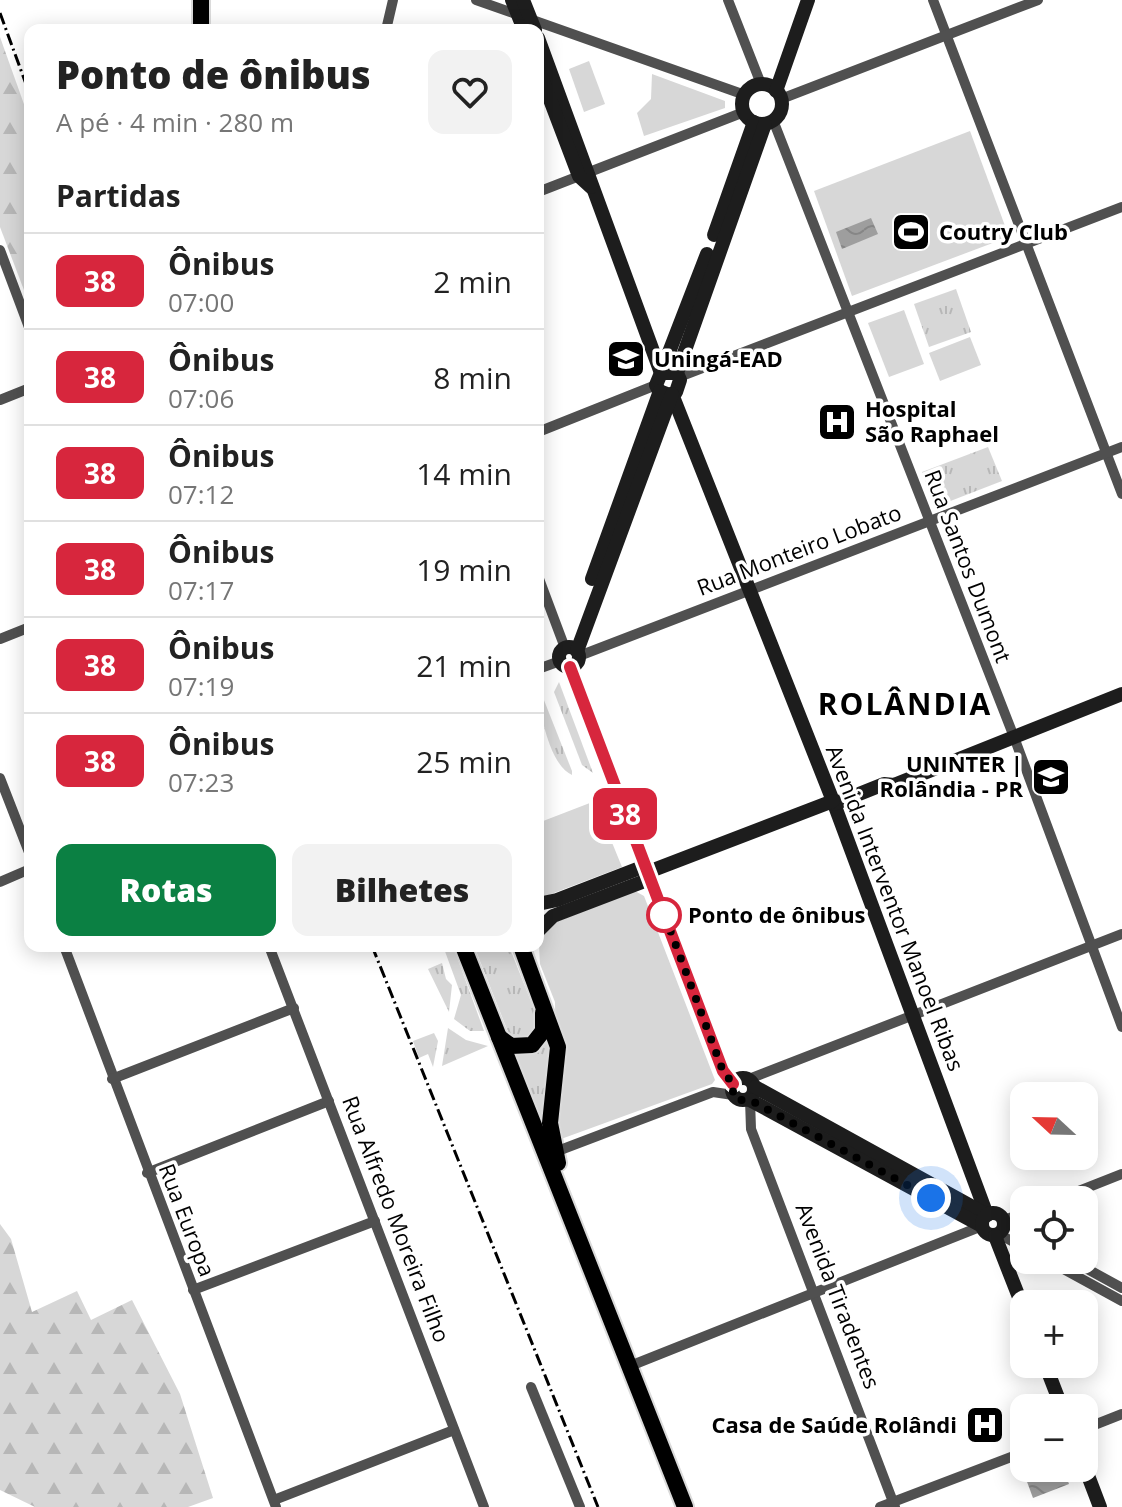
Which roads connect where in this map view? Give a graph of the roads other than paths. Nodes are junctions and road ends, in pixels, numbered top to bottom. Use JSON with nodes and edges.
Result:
{"nodes":[{"id":1,"x":201,"y":0,"type":"edge"},
{"id":2,"x":393,"y":0,"type":"edge"},
{"id":3,"x":476,"y":0,"type":"edge"},
{"id":4,"x":728,"y":0,"type":"edge"},
{"id":5,"x":799,"y":0,"type":"edge"},
{"id":6,"x":808,"y":0,"type":"edge"},
{"id":7,"x":933,"y":0,"type":"edge"},
{"id":8,"x":1038,"y":0,"type":"edge"},
{"id":9,"x":524,"y":16,"type":"edge"},
{"id":10,"x":201,"y":24,"type":"edge"},
{"id":11,"x":387,"y":24,"type":"edge"},
{"id":12,"x":946,"y":35,"type":"junction"},
{"id":13,"x":544,"y":56,"type":"edge"},
{"id":14,"x":544,"y":82,"type":"edge"},
{"id":15,"x":772,"y":90,"type":"junction"},
{"id":16,"x":745,"y":95,"type":"junction"},
{"id":17,"x":759,"y":120,"type":"junction"},
{"id":18,"x":586,"y":179,"type":"junction"},
{"id":19,"x":544,"y":190,"type":"edge"},
{"id":20,"x":1122,"y":207,"type":"edge"},
{"id":21,"x":1026,"y":244,"type":"junction"},
{"id":22,"x":0,"y":250,"type":"edge"},
{"id":23,"x":710,"y":260,"type":"junction"},
{"id":24,"x":847,"y":312,"type":"junction"},
{"id":25,"x":24,"y":314,"type":"edge"},
{"id":26,"x":678,"y":375,"type":"junction"},
{"id":27,"x":662,"y":386,"type":"junction"},
{"id":28,"x":24,"y":390,"type":"edge"},
{"id":29,"x":0,"y":400,"type":"edge"},
{"id":30,"x":544,"y":430,"type":"edge"},
{"id":31,"x":1122,"y":447,"type":"edge"},
{"id":32,"x":1106,"y":453,"type":"junction"},
{"id":33,"x":1122,"y":494,"type":"edge"},
{"id":34,"x":928,"y":521,"type":"junction"},
{"id":35,"x":544,"y":591,"type":"edge"},
{"id":36,"x":749,"y":591,"type":"junction"},
{"id":37,"x":24,"y":629,"type":"edge"},
{"id":38,"x":0,"y":639,"type":"edge"},
{"id":39,"x":570,"y":655,"type":"junction"},
{"id":40,"x":544,"y":666,"type":"edge"},
{"id":41,"x":1122,"y":687,"type":"edge"},
{"id":42,"x":1122,"y":694,"type":"edge"},
{"id":43,"x":1013,"y":734,"type":"junction"},
{"id":44,"x":0,"y":778,"type":"edge"},
{"id":45,"x":833,"y":802,"type":"junction"},
{"id":46,"x":24,"y":840,"type":"edge"},
{"id":47,"x":24,"y":872,"type":"edge"},
{"id":48,"x":648,"y":872,"type":"junction"},
{"id":49,"x":0,"y":882,"type":"edge"},
{"id":50,"x":544,"y":903,"type":"edge"},
{"id":51,"x":544,"y":925,"type":"edge"},
{"id":52,"x":1122,"y":934,"type":"edge"},
{"id":53,"x":1091,"y":946,"type":"junction"},
{"id":54,"x":66,"y":952,"type":"edge"},
{"id":55,"x":271,"y":952,"type":"edge"},
{"id":56,"x":465,"y":952,"type":"edge"},
{"id":57,"x":523,"y":952,"type":"edge"},
{"id":58,"x":531,"y":952,"type":"edge"},
{"id":59,"x":530,"y":969,"type":"junction"},
{"id":60,"x":537,"y":989,"type":"junction"},
{"id":61,"x":294,"y":1008,"type":"junction"},
{"id":62,"x":911,"y":1014,"type":"junction"},
{"id":63,"x":1122,"y":1027,"type":"edge"},
{"id":64,"x":498,"y":1036,"type":"junction"},
{"id":65,"x":112,"y":1079,"type":"junction"},
{"id":66,"x":751,"y":1088,"type":"junction"},
{"id":67,"x":733,"y":1090,"type":"junction"},
{"id":68,"x":329,"y":1101,"type":"junction"},
{"id":69,"x":555,"y":1152,"type":"junction"},
{"id":70,"x":147,"y":1173,"type":"junction"},
{"id":71,"x":1122,"y":1174,"type":"edge"},
{"id":72,"x":1092,"y":1186,"type":"edge"},
{"id":73,"x":568,"y":1204,"type":"junction"},
{"id":74,"x":985,"y":1220,"type":"junction"},
{"id":75,"x":375,"y":1221,"type":"junction"},
{"id":76,"x":1010,"y":1223,"type":"edge"},
{"id":77,"x":1000,"y":1230,"type":"junction"},
{"id":78,"x":1010,"y":1231,"type":"edge"},
{"id":79,"x":1010,"y":1238,"type":"edge"},
{"id":80,"x":1079,"y":1274,"type":"edge"},
{"id":81,"x":1090,"y":1274,"type":"edge"},
{"id":82,"x":1107,"y":1286,"type":"junction"},
{"id":83,"x":1122,"y":1288,"type":"edge"},
{"id":84,"x":193,"y":1290,"type":"junction"},
{"id":85,"x":1018,"y":1290,"type":"edge"},
{"id":86,"x":813,"y":1292,"type":"junction"},
{"id":87,"x":1122,"y":1301,"type":"edge"},
{"id":88,"x":630,"y":1366,"type":"junction"},
{"id":89,"x":531,"y":1387,"type":"dead end"},
{"id":90,"x":1122,"y":1414,"type":"edge"},
{"id":91,"x":1098,"y":1423,"type":"edge"},
{"id":92,"x":454,"y":1430,"type":"junction"},
{"id":93,"x":1010,"y":1458,"type":"edge"},
{"id":94,"x":1090,"y":1482,"type":"edge"},
{"id":95,"x":275,"y":1503,"type":"edge"},
{"id":96,"x":894,"y":1505,"type":"edge"},
{"id":97,"x":484,"y":1507,"type":"edge"},
{"id":98,"x":580,"y":1507,"type":"edge"},
{"id":99,"x":685,"y":1507,"type":"edge"},
{"id":100,"x":880,"y":1507,"type":"edge"},
{"id":101,"x":1100,"y":1507,"type":"edge"}],
"edges":[{"from":1,"to":10,"type":"main road"},
{"from":2,"to":11,"type":"street"},
{"from":3,"to":9,"type":"street"},
{"from":4,"to":15,"type":"street"},
{"from":5,"to":15,"type":"street"},
{"from":6,"to":15,"type":"street"},
{"from":7,"to":12,"type":"street"},
{"from":8,"to":12,"type":"street"},
{"from":9,"to":16,"type":"street"},
{"from":12,"to":15,"type":"street"},
{"from":12,"to":21,"type":"street"},
{"from":13,"to":18,"type":"street","name":"Avenida Interventor Manoel Ribas"},
{"from":14,"to":18,"type":"street","name":"Avenida Interventor Manoel Ribas"},
{"from":15,"to":16,"type":"street"},
{"from":15,"to":17,"type":"street"},
{"from":16,"to":17,"type":"street"},
{"from":17,"to":18,"type":"street"},
{"from":17,"to":23,"type":"street"},
{"from":17,"to":24,"type":"street","name":"Rua Santos Dumont"},
{"from":18,"to":19,"type":"street"},
{"from":18,"to":27,"type":"street","name":"Avenida Interventor Manoel Ribas"},
{"from":20,"to":21,"type":"street"},
{"from":21,"to":24,"type":"street"},
{"from":21,"to":32,"type":"street"},
{"from":22,"to":25,"type":"street"},
{"from":23,"to":26,"type":"street"},
{"from":23,"to":27,"type":"street"},
{"from":24,"to":26,"type":"street"},
{"from":24,"to":34,"type":"street","name":"Rua Santos Dumont"},
{"from":26,"to":27,"type":"street"},
{"from":26,"to":27,"type":"street"},
{"from":27,"to":30,"type":"street"},
{"from":27,"to":36,"type":"street","name":"Avenida Interventor Manoel Ribas"},
{"from":27,"to":39,"type":"street"},
{"from":28,"to":29,"type":"street"},
{"from":31,"to":32,"type":"street","name":"Rua Monteiro Lobato"},
{"from":32,"to":33,"type":"street"},
{"from":32,"to":34,"type":"street","name":"Rua Monteiro Lobato"},
{"from":34,"to":36,"type":"street","name":"Rua Monteiro Lobato"},
{"from":34,"to":43,"type":"street","name":"Rua Santos Dumont"},
{"from":35,"to":39,"type":"street"},
{"from":36,"to":39,"type":"street","name":"Rua Monteiro Lobato"},
{"from":36,"to":45,"type":"street","name":"Avenida Interventor Manoel Ribas"},
{"from":37,"to":38,"type":"street"},
{"from":39,"to":40,"type":"street","name":"Rua Monteiro Lobato"},
{"from":39,"to":48,"type":"street"},
{"from":41,"to":43,"type":"street"},
{"from":42,"to":43,"type":"street"},
{"from":43,"to":45,"type":"street"},
{"from":43,"to":53,"type":"street","name":"Rua Santos Dumont"},
{"from":44,"to":46,"type":"street"},
{"from":45,"to":48,"type":"street"},
{"from":45,"to":62,"type":"street","name":"Avenida Interventor Manoel Ribas"},
{"from":47,"to":49,"type":"street"},
{"from":48,"to":50,"type":"street"},
{"from":48,"to":51,"type":"street"},
{"from":48,"to":67,"type":"street"},
{"from":52,"to":53,"type":"street"},
{"from":53,"to":62,"type":"street"},
{"from":53,"to":63,"type":"street","name":"Rua Santos Dumont"},
{"from":54,"to":65,"type":"street","name":"Rua Europa"},
{"from":55,"to":61,"type":"street","name":"Rua Alfredo Moreira Filho"},
{"from":56,"to":64,"type":"main road"},
{"from":57,"to":59,"type":"main road"},
{"from":58,"to":59,"type":"street"},
{"from":59,"to":60,"type":"main road"},
{"from":60,"to":64,"type":"main road"},
{"from":60,"to":69,"type":"main road"},
{"from":61,"to":65,"type":"street"},
{"from":61,"to":68,"type":"street","name":"Rua Alfredo Moreira Filho"},
{"from":62,"to":66,"type":"street"},
{"from":62,"to":74,"type":"street","name":"Avenida Interventor Manoel Ribas"},
{"from":64,"to":73,"type":"main road"},
{"from":65,"to":70,"type":"street","name":"Rua Europa"},
{"from":66,"to":67,"type":"street"},
{"from":66,"to":67,"type":"street"},
{"from":66,"to":74,"type":"street"},
{"from":66,"to":86,"type":"street","name":"Avenida Tiradentes"},
{"from":67,"to":69,"type":"street"},
{"from":68,"to":70,"type":"street"},
{"from":68,"to":75,"type":"street","name":"Rua Alfredo Moreira Filho"},
{"from":69,"to":73,"type":"main road"},
{"from":70,"to":84,"type":"street","name":"Rua Europa"},
{"from":71,"to":72,"type":"street"},
{"from":73,"to":88,"type":"main road"},
{"from":74,"to":77,"type":"street"},
{"from":74,"to":77,"type":"street"},
{"from":74,"to":86,"type":"street"},
{"from":75,"to":84,"type":"street"},
{"from":75,"to":92,"type":"street","name":"Rua Alfredo Moreira Filho"},
{"from":76,"to":77,"type":"street"},
{"from":77,"to":78,"type":"street"},
{"from":77,"to":79,"type":"street"},
{"from":77,"to":85,"type":"street"},
{"from":80,"to":82,"type":"street"},
{"from":81,"to":82,"type":"street"},
{"from":82,"to":83,"type":"street"},
{"from":82,"to":87,"type":"street"},
{"from":84,"to":95,"type":"street","name":"Rua Europa"},
{"from":86,"to":88,"type":"street"},
{"from":86,"to":96,"type":"street","name":"Avenida Tiradentes"},
{"from":88,"to":99,"type":"main road"},
{"from":89,"to":98,"type":"street"},
{"from":90,"to":91,"type":"street"},
{"from":92,"to":95,"type":"street"},
{"from":92,"to":97,"type":"street","name":"Rua Alfredo Moreira Filho"},
{"from":93,"to":96,"type":"street"},
{"from":94,"to":101,"type":"street"},
{"from":96,"to":100,"type":"street"}]}
